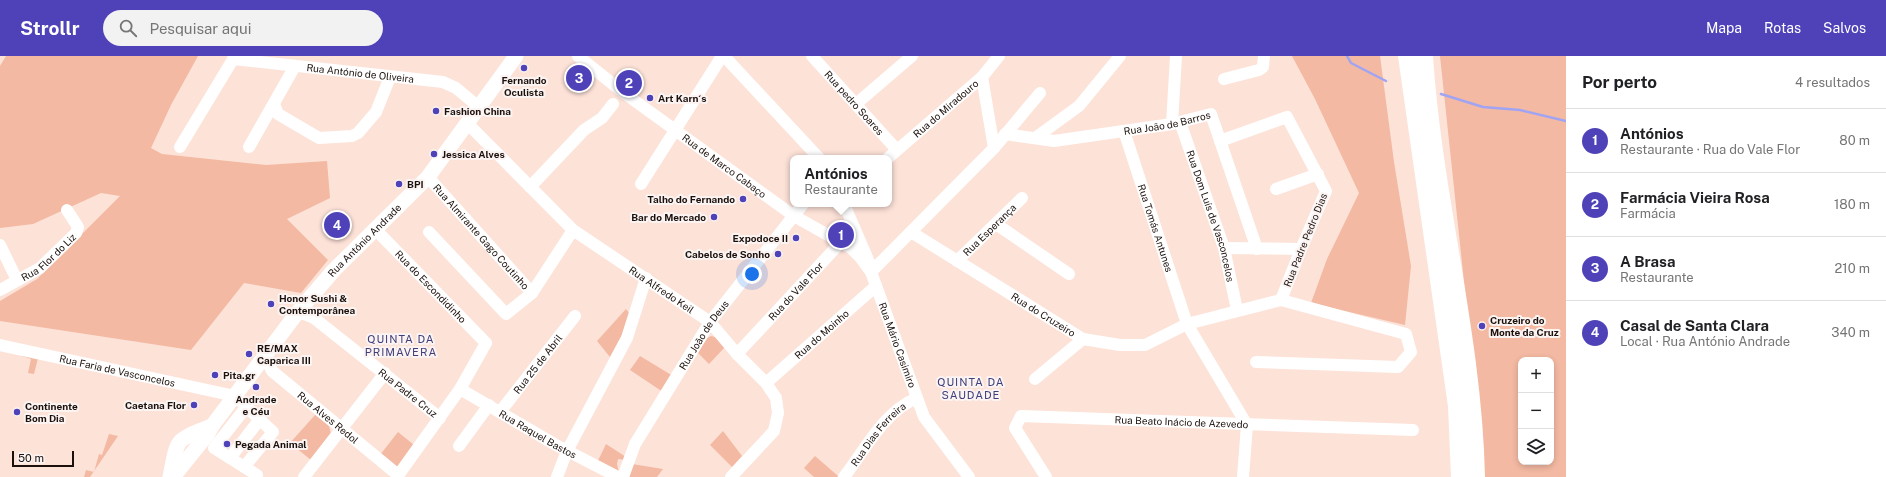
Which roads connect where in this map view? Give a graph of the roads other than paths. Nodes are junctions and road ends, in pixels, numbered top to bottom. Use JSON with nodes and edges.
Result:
{"nodes":[{"id":1,"x":511,"y":56,"type":"edge"},
{"id":2,"x":516,"y":56,"type":"edge"},
{"id":3,"x":723,"y":56,"type":"edge"},
{"id":4,"x":814,"y":56,"type":"edge"},
{"id":5,"x":912,"y":56,"type":"edge"},
{"id":6,"x":999,"y":56,"type":"edge"},
{"id":7,"x":1120,"y":56,"type":"edge"},
{"id":8,"x":1176,"y":56,"type":"edge"},
{"id":9,"x":1264,"y":56,"type":"edge"},
{"id":10,"x":1407,"y":56,"type":"edge"},
{"id":11,"x":1424,"y":56,"type":"edge"},
{"id":12,"x":234,"y":58,"type":"edge"},
{"id":13,"x":584,"y":58,"type":"edge"},
{"id":14,"x":295,"y":66,"type":"junction"},
{"id":15,"x":503,"y":75,"type":"junction"},
{"id":16,"x":390,"y":77,"type":"junction"},
{"id":17,"x":982,"y":77,"type":"junction"},
{"id":18,"x":1224,"y":80,"type":"dead end"},
{"id":19,"x":1040,"y":93,"type":"dead end"},
{"id":20,"x":274,"y":104,"type":"junction"},
{"id":21,"x":613,"y":104,"type":"dead end"},
{"id":22,"x":856,"y":104,"type":"junction"},
{"id":23,"x":480,"y":108,"type":"junction"},
{"id":24,"x":1176,"y":123,"type":"junction"},
{"id":25,"x":468,"y":124,"type":"junction"},
{"id":26,"x":676,"y":130,"type":"junction"},
{"id":27,"x":1124,"y":131,"type":"junction"},
{"id":28,"x":1005,"y":134,"type":"junction"},
{"id":29,"x":1035,"y":138,"type":"junction"},
{"id":30,"x":1220,"y":141,"type":"junction"},
{"id":31,"x":180,"y":147,"type":"dead end"},
{"id":32,"x":249,"y":147,"type":"dead end"},
{"id":33,"x":994,"y":148,"type":"junction"},
{"id":34,"x":893,"y":154,"type":"edge"},
{"id":35,"x":816,"y":155,"type":"edge"},
{"id":36,"x":1318,"y":174,"type":"junction"},
{"id":37,"x":428,"y":177,"type":"junction"},
{"id":38,"x":641,"y":184,"type":"dead end"},
{"id":39,"x":530,"y":187,"type":"junction"},
{"id":40,"x":1276,"y":189,"type":"dead end"},
{"id":41,"x":1022,"y":198,"type":"dead end"},
{"id":42,"x":801,"y":207,"type":"edge"},
{"id":43,"x":845,"y":207,"type":"edge"},
{"id":44,"x":67,"y":210,"type":"dead end"},
{"id":45,"x":794,"y":216,"type":"junction"},
{"id":46,"x":996,"y":224,"type":"junction"},
{"id":47,"x":854,"y":228,"type":"junction"},
{"id":48,"x":376,"y":229,"type":"junction"},
{"id":49,"x":573,"y":230,"type":"junction"},
{"id":50,"x":429,"y":232,"type":"dead end"},
{"id":51,"x":911,"y":232,"type":"junction"},
{"id":52,"x":841,"y":242,"type":"junction"},
{"id":53,"x":0,"y":245,"type":"edge"},
{"id":54,"x":1224,"y":248,"type":"junction"},
{"id":55,"x":1257,"y":249,"type":"junction"},
{"id":56,"x":1300,"y":249,"type":"junction"},
{"id":57,"x":957,"y":261,"type":"junction"},
{"id":58,"x":871,"y":272,"type":"junction"},
{"id":59,"x":1069,"y":274,"type":"dead end"},
{"id":60,"x":646,"y":278,"type":"junction"},
{"id":61,"x":17,"y":280,"type":"junction"},
{"id":62,"x":876,"y":286,"type":"junction"},
{"id":63,"x":0,"y":290,"type":"edge"},
{"id":64,"x":532,"y":293,"type":"junction"},
{"id":65,"x":1281,"y":300,"type":"junction"},
{"id":66,"x":1237,"y":310,"type":"junction"},
{"id":67,"x":297,"y":313,"type":"junction"},
{"id":68,"x":575,"y":316,"type":"dead end"},
{"id":69,"x":710,"y":322,"type":"junction"},
{"id":70,"x":1187,"y":324,"type":"junction"},
{"id":71,"x":1083,"y":339,"type":"junction"},
{"id":72,"x":0,"y":345,"type":"edge"},
{"id":73,"x":267,"y":354,"type":"junction"},
{"id":74,"x":737,"y":354,"type":"junction"},
{"id":75,"x":1256,"y":362,"type":"dead end"},
{"id":76,"x":385,"y":373,"type":"junction"},
{"id":77,"x":1035,"y":379,"type":"dead end"},
{"id":78,"x":766,"y":383,"type":"junction"},
{"id":79,"x":460,"y":389,"type":"junction"},
{"id":80,"x":235,"y":396,"type":"junction"},
{"id":81,"x":917,"y":398,"type":"junction"},
{"id":82,"x":247,"y":406,"type":"junction"},
{"id":83,"x":489,"y":406,"type":"junction"},
{"id":84,"x":500,"y":412,"type":"junction"},
{"id":85,"x":440,"y":418,"type":"junction"},
{"id":86,"x":260,"y":419,"type":"junction"},
{"id":87,"x":1247,"y":425,"type":"junction"},
{"id":88,"x":212,"y":426,"type":"junction"},
{"id":89,"x":1413,"y":430,"type":"dead end"},
{"id":90,"x":342,"y":431,"type":"junction"},
{"id":91,"x":188,"y":435,"type":"junction"},
{"id":92,"x":459,"y":446,"type":"dead end"},
{"id":93,"x":567,"y":451,"type":"junction"},
{"id":94,"x":186,"y":453,"type":"junction"},
{"id":95,"x":230,"y":458,"type":"junction"},
{"id":96,"x":244,"y":466,"type":"junction"},
{"id":97,"x":257,"y":475,"type":"dead end"},
{"id":98,"x":397,"y":476,"type":"edge"},
{"id":99,"x":172,"y":477,"type":"edge"},
{"id":100,"x":304,"y":477,"type":"edge"},
{"id":101,"x":557,"y":477,"type":"edge"},
{"id":102,"x":618,"y":477,"type":"edge"},
{"id":103,"x":622,"y":477,"type":"edge"},
{"id":104,"x":731,"y":477,"type":"edge"},
{"id":105,"x":844,"y":477,"type":"edge"},
{"id":106,"x":969,"y":477,"type":"edge"},
{"id":107,"x":1046,"y":477,"type":"edge"},
{"id":108,"x":1244,"y":477,"type":"edge"},
{"id":109,"x":1460,"y":477,"type":"edge"},
{"id":110,"x":1476,"y":477,"type":"edge"}],
"edges":[{"from":1,"to":15,"type":"main road","name":"Rua António Andrade"},
{"from":2,"to":15,"type":"main road","name":"Rua António Andrade"},
{"from":3,"to":26,"type":"street"},
{"from":3,"to":35,"type":"street"},
{"from":4,"to":22,"type":"street","name":"Rua pedro Soares"},
{"from":5,"to":22,"type":"street"},
{"from":6,"to":17,"type":"street","name":"Rua do Miradouro"},
{"from":7,"to":29,"type":"street"},
{"from":8,"to":24,"type":"street"},
{"from":9,"to":18,"type":"street"},
{"from":10,"to":109,"type":"highway"},
{"from":11,"to":110,"type":"highway"},
{"from":12,"to":14,"type":"street","name":"Rua António de Oliveira"},
{"from":12,"to":31,"type":"street"},
{"from":13,"to":26,"type":"street","name":"Rua de Marco Cabaço"},
{"from":14,"to":16,"type":"street","name":"Rua António de Oliveira"},
{"from":14,"to":20,"type":"street"},
{"from":15,"to":23,"type":"main road","name":"Rua António Andrade"},
{"from":16,"to":20,"type":"street"},
{"from":16,"to":23,"type":"street","name":"Rua António de Oliveira"},
{"from":17,"to":33,"type":"street"},
{"from":17,"to":34,"type":"street","name":"Rua do Miradouro"},
{"from":19,"to":28,"type":"street"},
{"from":20,"to":32,"type":"street"},
{"from":21,"to":39,"type":"street"},
{"from":22,"to":34,"type":"street","name":"Rua pedro Soares"},
{"from":23,"to":25,"type":"main road","name":"Rua António Andrade"},
{"from":24,"to":27,"type":"street","name":"Rua João de Barros"},
{"from":24,"to":30,"type":"street","name":"Rua João de Barros"},
{"from":24,"to":54,"type":"street","name":"Rua Dom Luís de Vasconcelos"},
{"from":25,"to":37,"type":"main road","name":"Rua António Andrade"},
{"from":25,"to":39,"type":"street","name":"Rua Alfredo Keil"},
{"from":26,"to":38,"type":"street"},
{"from":26,"to":45,"type":"street","name":"Rua de Marco Cabaço"},
{"from":27,"to":29,"type":"street","name":"Rua João de Barros"},
{"from":27,"to":70,"type":"street","name":"Rua Tomás Antunes"},
{"from":28,"to":29,"type":"street","name":"Rua João de Barros"},
{"from":28,"to":33,"type":"street"},
{"from":30,"to":36,"type":"street","name":"Rua Padre Pedro Dias"},
{"from":30,"to":55,"type":"street","name":"Rua João de Barros"},
{"from":33,"to":51,"type":"street"},
{"from":36,"to":40,"type":"street"},
{"from":36,"to":56,"type":"street","name":"Rua Padre Pedro Dias"},
{"from":37,"to":48,"type":"main road","name":"Rua António Andrade"},
{"from":37,"to":64,"type":"street","name":"Rua Almirante Gago Coutinho"},
{"from":39,"to":49,"type":"street","name":"Rua Alfredo Keil"},
{"from":41,"to":46,"type":"street","name":"Rua Esperança"},
{"from":42,"to":45,"type":"street","name":"Rua João de Deus"},
{"from":43,"to":47,"type":"street","name":"Rua Mário Casimiro"},
{"from":44,"to":61,"type":"street","name":"Rua Flor do Liz"},
{"from":45,"to":52,"type":"street","name":"Rua de Marco Cabaço"},
{"from":45,"to":69,"type":"street","name":"Rua João de Deus"},
{"from":46,"to":57,"type":"street","name":"Rua Esperança"},
{"from":46,"to":59,"type":"street"},
{"from":47,"to":52,"type":"street","name":"Rua do Vale Flor"},
{"from":47,"to":58,"type":"street","name":"Rua Mário Casimiro"},
{"from":48,"to":67,"type":"main road","name":"Rua António Andrade"},
{"from":48,"to":79,"type":"street","name":"Rua do Escondidinho"},
{"from":49,"to":60,"type":"street","name":"Rua Alfredo Keil"},
{"from":49,"to":64,"type":"street","name":"Rua Almirante Gago Coutinho"},
{"from":50,"to":64,"type":"street"},
{"from":51,"to":57,"type":"street","name":"Rua do Cruzeiro"},
{"from":51,"to":58,"type":"street"},
{"from":52,"to":58,"type":"street","name":"Rua de Marco Cabaço"},
{"from":52,"to":74,"type":"street","name":"Rua do Vale Flor"},
{"from":53,"to":61,"type":"street"},
{"from":54,"to":55,"type":"street"},
{"from":54,"to":66,"type":"street","name":"Rua Dom Luís de Vasconcelos"},
{"from":55,"to":56,"type":"street"},
{"from":56,"to":65,"type":"street","name":"Rua Padre Pedro Dias"},
{"from":57,"to":71,"type":"street","name":"Rua do Cruzeiro"},
{"from":58,"to":62,"type":"street","name":"Rua Mário Casimiro"},
{"from":60,"to":69,"type":"street","name":"Rua Alfredo Keil"},
{"from":60,"to":93,"type":"street"},
{"from":61,"to":63,"type":"street"},
{"from":62,"to":78,"type":"street","name":"Rua do Moinho"},
{"from":62,"to":81,"type":"street","name":"Rua Mário Casimiro"},
{"from":65,"to":66,"type":"street","name":"Rua do Cruzeiro"},
{"from":65,"to":75,"type":"street"},
{"from":66,"to":70,"type":"street","name":"Rua do Cruzeiro"},
{"from":67,"to":73,"type":"main road","name":"Rua António Andrade"},
{"from":67,"to":76,"type":"street","name":"Rua Padre Cruz"},
{"from":68,"to":84,"type":"street","name":"Rua 25 de Abril"},
{"from":69,"to":74,"type":"street","name":"Rua Alfredo Keil"},
{"from":69,"to":103,"type":"street","name":"Rua João de Deus"},
{"from":70,"to":71,"type":"street","name":"Rua do Cruzeiro"},
{"from":70,"to":87,"type":"street","name":"Rua Tomás Antunes"},
{"from":71,"to":77,"type":"street"},
{"from":72,"to":80,"type":"street","name":"Rua Faria de Vasconcelos"},
{"from":73,"to":80,"type":"main road","name":"Rua António Andrade"},
{"from":73,"to":90,"type":"street","name":"Rua Alves Redol"},
{"from":74,"to":78,"type":"street","name":"Rua Alfredo Keil"},
{"from":76,"to":85,"type":"street","name":"Rua Padre Cruz"},
{"from":76,"to":90,"type":"street"},
{"from":78,"to":104,"type":"street","name":"Rua Alfredo Keil"},
{"from":79,"to":83,"type":"street","name":"Rua Raquel Bastos"},
{"from":79,"to":85,"type":"street"},
{"from":80,"to":82,"type":"street"},
{"from":80,"to":88,"type":"main road","name":"Rua António Andrade"},
{"from":81,"to":105,"type":"street","name":"Rua Dias Ferreira"},
{"from":81,"to":106,"type":"street","name":"Rua Mário Casimiro"},
{"from":82,"to":86,"type":"street"},
{"from":82,"to":95,"type":"street"},
{"from":83,"to":84,"type":"street","name":"Rua Raquel Bastos"},
{"from":83,"to":92,"type":"street"},
{"from":84,"to":93,"type":"street","name":"Rua Raquel Bastos"},
{"from":85,"to":98,"type":"street"},
{"from":86,"to":95,"type":"street"},
{"from":86,"to":96,"type":"street"},
{"from":87,"to":89,"type":"street","name":"Rua Beato Inácio de Azevedo"},
{"from":87,"to":107,"type":"street","name":"Rua Beato Inácio de Azevedo"},
{"from":87,"to":108,"type":"street"},
{"from":88,"to":91,"type":"main road"},
{"from":88,"to":94,"type":"main road","name":"Rua António Andrade"},
{"from":90,"to":98,"type":"street","name":"Rua Alves Redol"},
{"from":90,"to":100,"type":"street"},
{"from":91,"to":94,"type":"main road"},
{"from":91,"to":94,"type":"main road"},
{"from":93,"to":101,"type":"street"},
{"from":93,"to":102,"type":"street","name":"Rua Raquel Bastos"},
{"from":94,"to":99,"type":"main road","name":"Rua António Andrade"},
{"from":95,"to":96,"type":"street"},
{"from":96,"to":97,"type":"street"}]}
